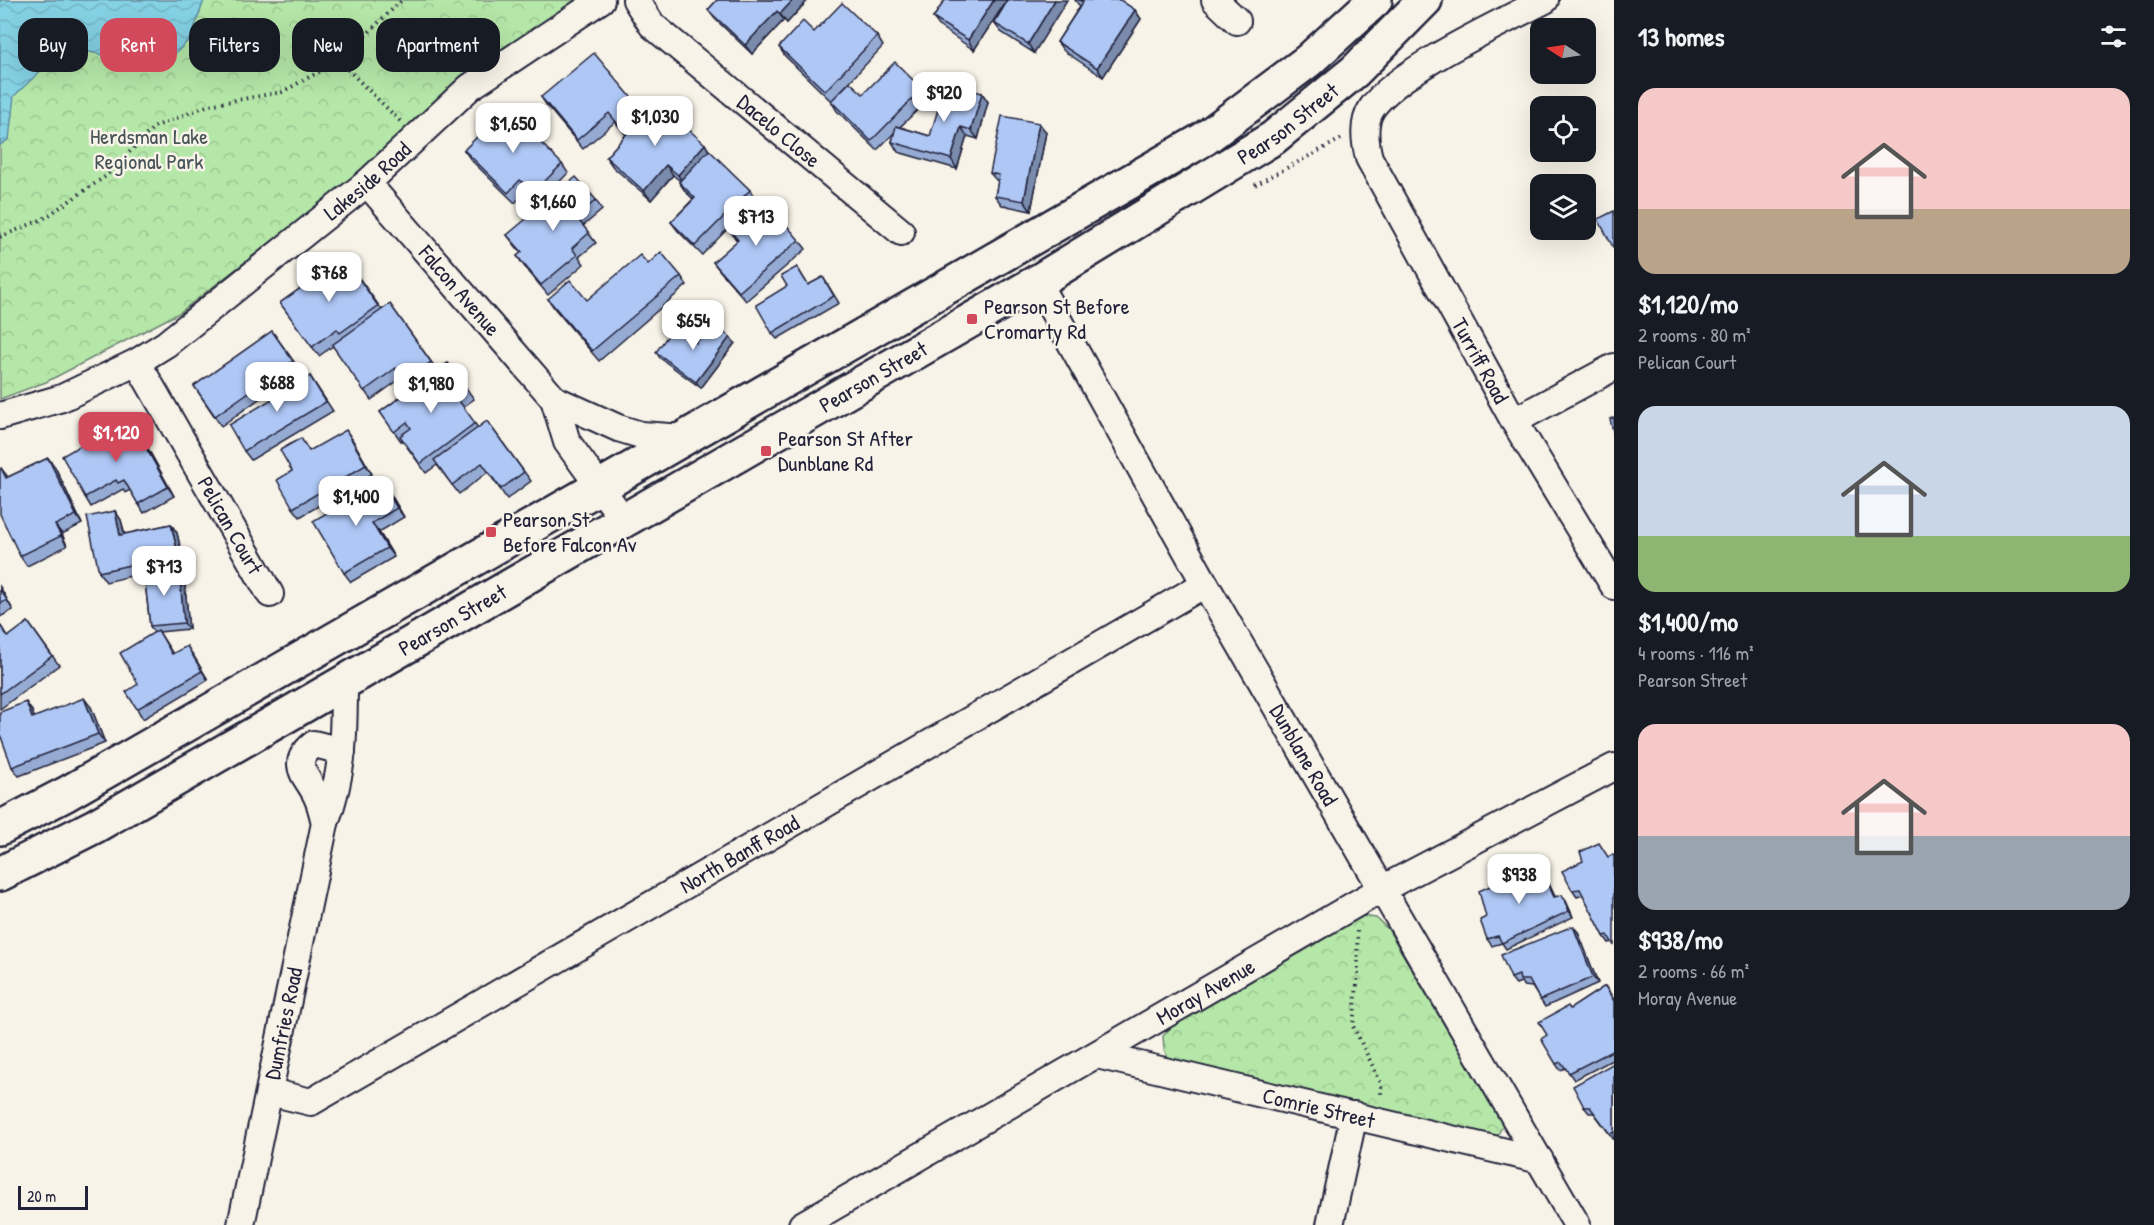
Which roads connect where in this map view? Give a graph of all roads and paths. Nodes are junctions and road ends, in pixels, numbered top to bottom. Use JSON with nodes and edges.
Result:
{"nodes":[{"id":1,"x":402,"y":0,"type":"edge"},
{"id":2,"x":601,"y":0,"type":"edge"},
{"id":3,"x":636,"y":0,"type":"edge"},
{"id":4,"x":1215,"y":0,"type":"edge"},
{"id":5,"x":1375,"y":0,"type":"edge"},
{"id":6,"x":1425,"y":0,"type":"edge"},
{"id":7,"x":1545,"y":0,"type":"edge"},
{"id":8,"x":1237,"y":21,"type":"dead end"},
{"id":9,"x":364,"y":37,"type":"edge"},
{"id":10,"x":319,"y":72,"type":"edge"},
{"id":11,"x":350,"y":72,"type":"edge"},
{"id":12,"x":416,"y":136,"type":"junction"},
{"id":13,"x":367,"y":183,"type":"junction"},
{"id":14,"x":901,"y":232,"type":"dead end"},
{"id":15,"x":0,"y":237,"type":"edge"},
{"id":16,"x":1037,"y":282,"type":"junction"},
{"id":17,"x":137,"y":362,"type":"junction"},
{"id":18,"x":1614,"y":367,"type":"edge"},
{"id":19,"x":554,"y":399,"type":"junction"},
{"id":20,"x":0,"y":416,"type":"edge"},
{"id":21,"x":1514,"y":421,"type":"junction"},
{"id":22,"x":684,"y":438,"type":"junction"},
{"id":23,"x":598,"y":486,"type":"junction"},
{"id":24,"x":623,"y":519,"type":"junction"},
{"id":25,"x":1205,"y":584,"type":"junction"},
{"id":26,"x":1614,"y":586,"type":"edge"},
{"id":27,"x":270,"y":594,"type":"dead end"},
{"id":28,"x":344,"y":681,"type":"junction"},
{"id":29,"x":342,"y":750,"type":"junction"},
{"id":30,"x":1614,"y":767,"type":"edge"},
{"id":31,"x":325,"y":823,"type":"junction"},
{"id":32,"x":0,"y":828,"type":"edge"},
{"id":33,"x":0,"y":874,"type":"edge"},
{"id":34,"x":1380,"y":890,"type":"junction"},
{"id":35,"x":1349,"y":908,"type":"junction"},
{"id":36,"x":1097,"y":1055,"type":"junction"},
{"id":37,"x":270,"y":1092,"type":"junction"},
{"id":38,"x":1354,"y":1115,"type":"junction"},
{"id":39,"x":1382,"y":1121,"type":"junction"},
{"id":40,"x":1540,"y":1161,"type":"junction"},
{"id":41,"x":241,"y":1225,"type":"edge"},
{"id":42,"x":802,"y":1225,"type":"edge"},
{"id":43,"x":1330,"y":1225,"type":"edge"},
{"id":44,"x":1578,"y":1225,"type":"edge"}],
"edges":[{"from":1,"to":9,"type":"path"},
{"from":2,"to":12,"type":"street","name":"Lakeside Road"},
{"from":3,"to":14,"type":"street","name":"Dacelo Close"},
{"from":4,"to":8,"type":"street"},
{"from":5,"to":22,"type":"main road","name":"Pearson Street"},
{"from":6,"to":16,"type":"main road","name":"Pearson Street"},
{"from":7,"to":21,"type":"street","name":"Turriff Road"},
{"from":10,"to":15,"type":"path"},
{"from":11,"to":12,"type":"path"},
{"from":12,"to":13,"type":"street","name":"Lakeside Road"},
{"from":13,"to":17,"type":"street","name":"Lakeside Road"},
{"from":13,"to":19,"type":"street","name":"Falcon Avenue"},
{"from":16,"to":24,"type":"main road","name":"Pearson Street"},
{"from":16,"to":25,"type":"street","name":"Dunblane Road"},
{"from":17,"to":20,"type":"street","name":"Lakeside Road"},
{"from":17,"to":27,"type":"street","name":"Pelican Court"},
{"from":18,"to":21,"type":"street"},
{"from":19,"to":22,"type":"street","name":"Falcon Avenue"},
{"from":19,"to":23,"type":"street","name":"Falcon Avenue"},
{"from":21,"to":26,"type":"street","name":"Turriff Road"},
{"from":22,"to":23,"type":"main road","name":"Pearson Street"},
{"from":23,"to":24,"type":"street","name":"Falcon Avenue"},
{"from":23,"to":32,"type":"main road","name":"Pearson Street"},
{"from":24,"to":28,"type":"main road","name":"Pearson Street"},
{"from":25,"to":34,"type":"street","name":"Dunblane Road"},
{"from":25,"to":37,"type":"street","name":"North Banff Road"},
{"from":28,"to":29,"type":"street","name":"Dumfries Road"},
{"from":28,"to":33,"type":"main road","name":"Pearson Street"},
{"from":29,"to":31,"type":"street","name":"Dumfries Road"},
{"from":29,"to":31,"type":"street","name":"Dumfries Road"},
{"from":30,"to":34,"type":"street","name":"Moray Avenue"},
{"from":31,"to":37,"type":"street","name":"Dumfries Road"},
{"from":34,"to":35,"type":"street","name":"Moray Avenue"},
{"from":34,"to":40,"type":"street","name":"Dunblane Road"},
{"from":35,"to":36,"type":"street","name":"Moray Avenue"},
{"from":35,"to":39,"type":"path"},
{"from":36,"to":38,"type":"street","name":"Comrie Street"},
{"from":36,"to":42,"type":"street","name":"Moray Avenue"},
{"from":37,"to":41,"type":"street","name":"Dumfries Road"},
{"from":38,"to":39,"type":"street","name":"Comrie Street"},
{"from":38,"to":43,"type":"street"},
{"from":39,"to":40,"type":"street","name":"Comrie Street"},
{"from":40,"to":44,"type":"street","name":"Dunblane Road"}]}
